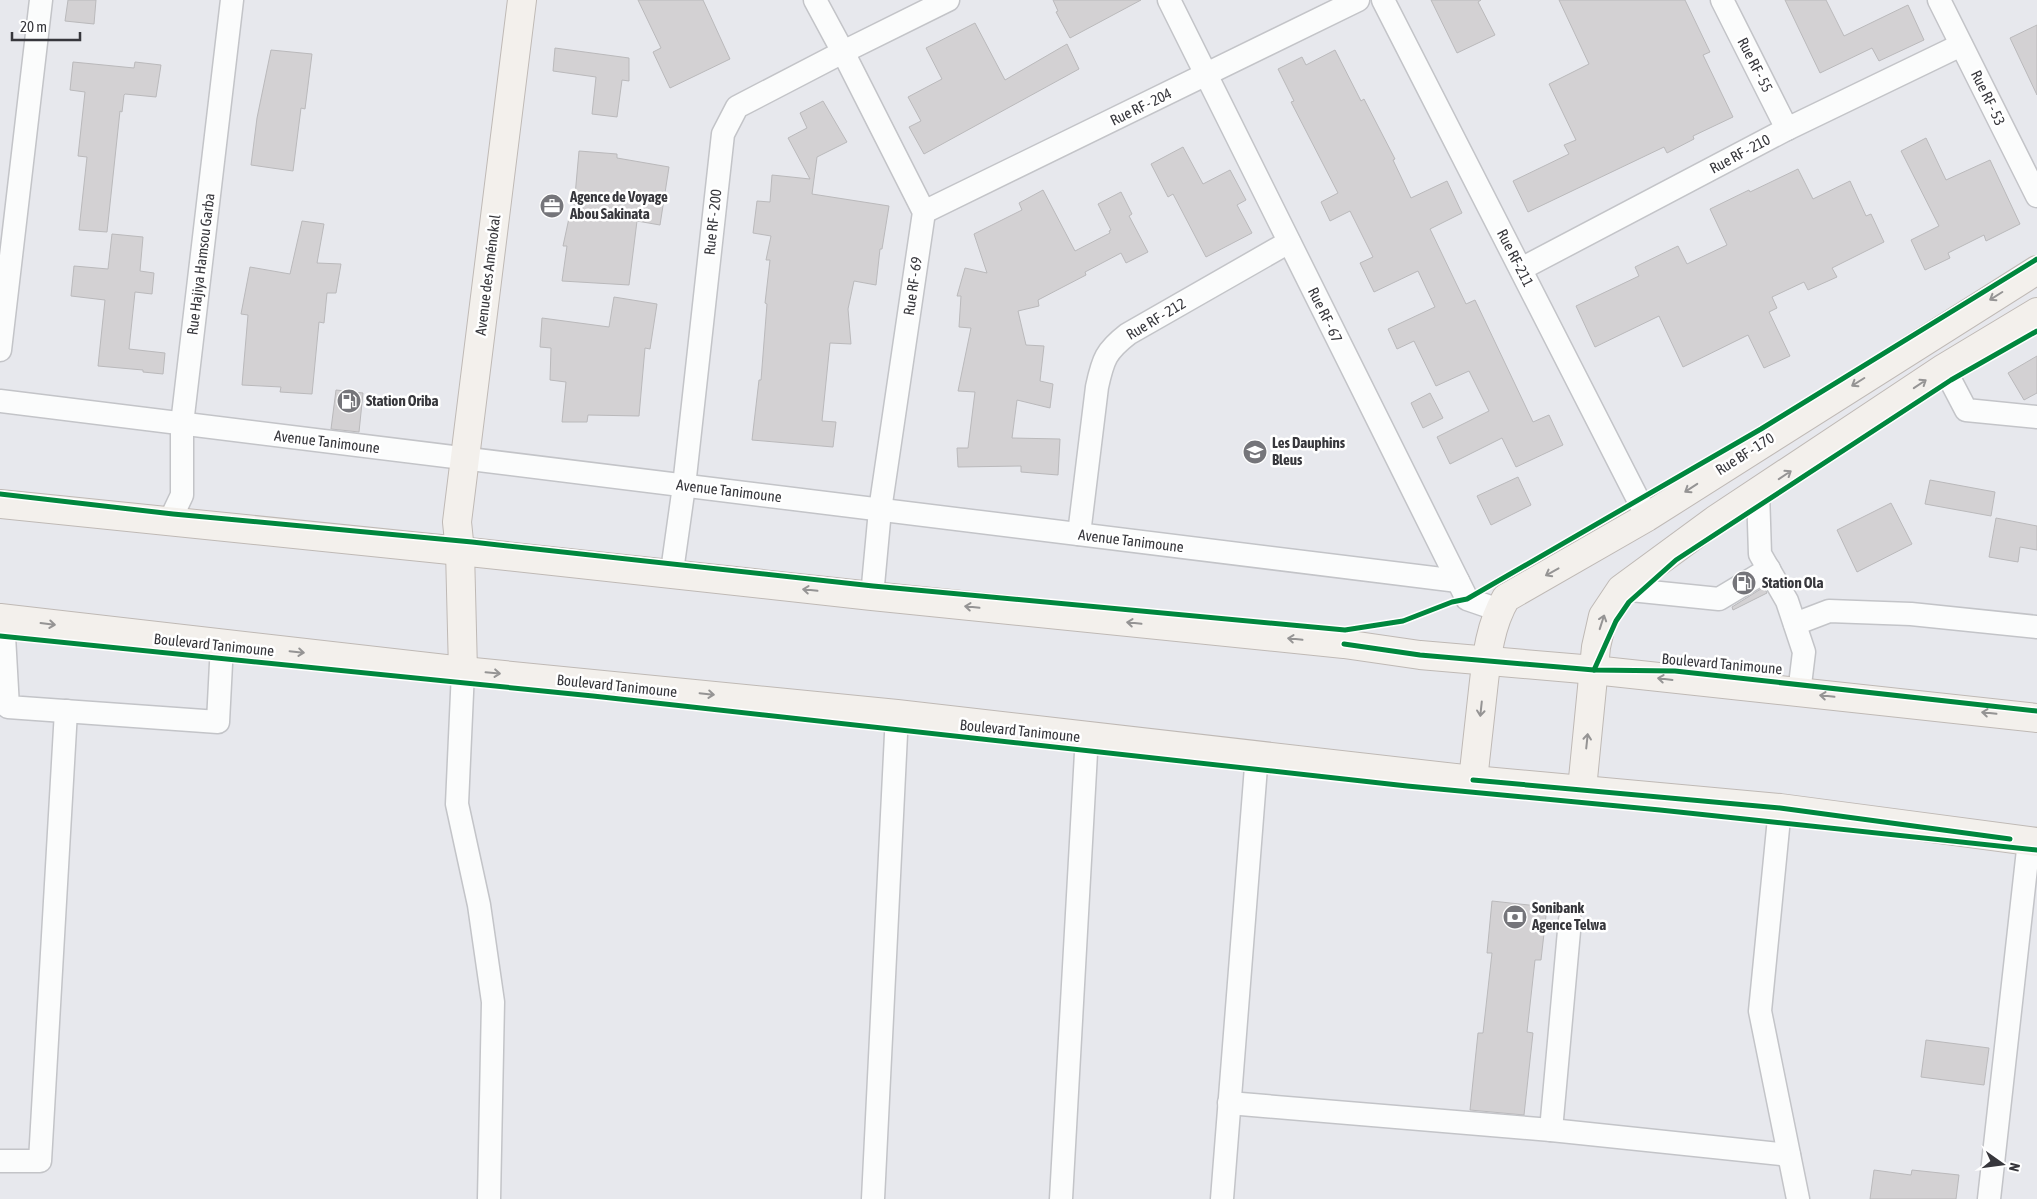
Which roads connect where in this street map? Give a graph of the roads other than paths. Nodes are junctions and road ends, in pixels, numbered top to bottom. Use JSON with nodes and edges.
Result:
{"nodes":[{"id":1,"x":40,"y":0,"type":"edge"},
{"id":2,"x":232,"y":0,"type":"edge"},
{"id":3,"x":522,"y":0,"type":"edge"},
{"id":4,"x":815,"y":0,"type":"edge"},
{"id":5,"x":948,"y":0,"type":"edge"},
{"id":6,"x":1170,"y":0,"type":"edge"},
{"id":7,"x":1358,"y":0,"type":"edge"},
{"id":8,"x":1383,"y":0,"type":"edge"},
{"id":9,"x":1722,"y":0,"type":"edge"},
{"id":10,"x":1939,"y":0,"type":"edge"},
{"id":11,"x":1962,"y":45,"type":"junction"},
{"id":12,"x":843,"y":52,"type":"junction"},
{"id":13,"x":1207,"y":75,"type":"junction"},
{"id":14,"x":1787,"y":130,"type":"junction"},
{"id":15,"x":2037,"y":196,"type":"edge"},
{"id":16,"x":924,"y":212,"type":"junction"},
{"id":17,"x":1289,"y":242,"type":"junction"},
{"id":18,"x":1521,"y":269,"type":"junction"},
{"id":19,"x":2037,"y":270,"type":"edge"},
{"id":20,"x":2037,"y":312,"type":"edge"},
{"id":21,"x":0,"y":350,"type":"edge"},
{"id":22,"x":1944,"y":368,"type":"junction"},
{"id":23,"x":0,"y":402,"type":"edge"},
{"id":24,"x":2037,"y":417,"type":"edge"},
{"id":25,"x":182,"y":424,"type":"junction"},
{"id":26,"x":465,"y":458,"type":"junction"},
{"id":27,"x":684,"y":486,"type":"junction"},
{"id":28,"x":1758,"y":492,"type":"junction"},
{"id":29,"x":0,"y":504,"type":"edge"},
{"id":30,"x":880,"y":510,"type":"junction"},
{"id":31,"x":1647,"y":516,"type":"junction"},
{"id":32,"x":182,"y":523,"type":"junction"},
{"id":33,"x":1078,"y":534,"type":"junction"},
{"id":34,"x":460,"y":551,"type":"junction"},
{"id":35,"x":1769,"y":569,"type":"junction"},
{"id":36,"x":674,"y":574,"type":"junction"},
{"id":37,"x":1458,"y":581,"type":"junction"},
{"id":38,"x":1621,"y":589,"type":"junction"},
{"id":39,"x":872,"y":596,"type":"junction"},
{"id":40,"x":1499,"y":610,"type":"junction"},
{"id":41,"x":1,"y":618,"type":"edge"},
{"id":42,"x":1795,"y":624,"type":"junction"},
{"id":43,"x":2037,"y":627,"type":"edge"},
{"id":44,"x":222,"y":644,"type":"junction"},
{"id":45,"x":1486,"y":660,"type":"junction"},
{"id":46,"x":1594,"y":670,"type":"junction"},
{"id":47,"x":463,"y":671,"type":"junction"},
{"id":48,"x":1799,"y":693,"type":"junction"},
{"id":49,"x":66,"y":711,"type":"junction"},
{"id":50,"x":898,"y":714,"type":"junction"},
{"id":51,"x":2037,"y":718,"type":"edge"},
{"id":52,"x":1087,"y":735,"type":"junction"},
{"id":53,"x":1257,"y":754,"type":"junction"},
{"id":54,"x":1473,"y":780,"type":"junction"},
{"id":55,"x":1582,"y":789,"type":"junction"},
{"id":56,"x":1780,"y":808,"type":"junction"},
{"id":57,"x":2033,"y":842,"type":"edge"},
{"id":58,"x":1570,"y":920,"type":"dead end"},
{"id":59,"x":1229,"y":1103,"type":"junction"},
{"id":60,"x":1551,"y":1130,"type":"junction"},
{"id":61,"x":1789,"y":1155,"type":"junction"},
{"id":62,"x":0,"y":1161,"type":"edge"},
{"id":63,"x":489,"y":1199,"type":"edge"},
{"id":64,"x":873,"y":1199,"type":"edge"},
{"id":65,"x":1061,"y":1199,"type":"edge"},
{"id":66,"x":1222,"y":1199,"type":"edge"},
{"id":67,"x":1798,"y":1199,"type":"edge"},
{"id":68,"x":1989,"y":1199,"type":"edge"}],
"edges":[{"from":1,"to":21,"type":"street"},
{"from":2,"to":25,"type":"street","name":"Rue Hajiya Hamsou Garba"},
{"from":3,"to":26,"type":"main road","name":"Avenue des Aménokal"},
{"from":4,"to":12,"type":"street"},
{"from":5,"to":12,"type":"street","name":"Rue RF - 200"},
{"from":6,"to":13,"type":"street","name":"Rue RF - 67"},
{"from":7,"to":13,"type":"street","name":"Rue RF - 204"},
{"from":8,"to":18,"type":"street","name":"Rue RF-211"},
{"from":9,"to":14,"type":"street","name":"Rue RF - 55"},
{"from":10,"to":11,"type":"street","name":"Rue RF - 53"},
{"from":11,"to":14,"type":"street","name":"Rue RF - 210"},
{"from":11,"to":15,"type":"street","name":"Rue RF - 53"},
{"from":12,"to":16,"type":"street"},
{"from":12,"to":27,"type":"street","name":"Rue RF - 200"},
{"from":13,"to":16,"type":"street","name":"Rue RF - 204"},
{"from":13,"to":17,"type":"street","name":"Rue RF - 67"},
{"from":14,"to":18,"type":"street","name":"Rue RF - 210"},
{"from":16,"to":30,"type":"street","name":"Rue RF - 69"},
{"from":17,"to":33,"type":"street","name":"Rue RF - 212"},
{"from":17,"to":37,"type":"street","name":"Rue RF - 67"},
{"from":18,"to":31,"type":"street","name":"Rue RF-211"},
{"from":19,"to":31,"type":"main road","name":"Rue BF - 170","one_way":true},
{"from":20,"to":22,"type":"main road"},
{"from":22,"to":24,"type":"street"},
{"from":28,"to":22,"type":"main road","one_way":true},
{"from":23,"to":25,"type":"street","name":"Avenue Tanimoune"},
{"from":25,"to":26,"type":"street","name":"Avenue Tanimoune"},
{"from":25,"to":32,"type":"street","name":"Rue Hajiya Hamsou Garba"},
{"from":26,"to":27,"type":"street","name":"Avenue Tanimoune"},
{"from":26,"to":34,"type":"main road","name":"Avenue des Aménokal"},
{"from":27,"to":30,"type":"street","name":"Avenue Tanimoune"},
{"from":27,"to":36,"type":"street","name":"Rue RF - 200"},
{"from":28,"to":35,"type":"street"},
{"from":28,"to":38,"type":"main road"},
{"from":29,"to":32,"type":"main road","name":"Boulevard Tanimoune"},
{"from":30,"to":33,"type":"street","name":"Avenue Tanimoune"},
{"from":30,"to":39,"type":"street","name":"Rue RF - 69"},
{"from":31,"to":40,"type":"main road","name":"Rue BF - 170","one_way":true},
{"from":32,"to":34,"type":"main road","name":"Boulevard Tanimoune"},
{"from":33,"to":37,"type":"street","name":"Avenue Tanimoune"},
{"from":34,"to":36,"type":"main road","name":"Boulevard Tanimoune"},
{"from":34,"to":47,"type":"main road","name":"Avenue des Aménokal"},
{"from":35,"to":38,"type":"street"},
{"from":35,"to":42,"type":"street"},
{"from":39,"to":36,"type":"main road","name":"Boulevard Tanimoune","one_way":true},
{"from":37,"to":40,"type":"street","name":"Rue RF - 67"},
{"from":46,"to":38,"type":"main road","one_way":true},
{"from":45,"to":39,"type":"main road","name":"Boulevard Tanimoune","one_way":true},
{"from":40,"to":45,"type":"main road","name":"Rue BF - 170"},
{"from":41,"to":44,"type":"main road","name":"Boulevard Tanimoune","one_way":true},
{"from":41,"to":49,"type":"street"},
{"from":42,"to":43,"type":"street"},
{"from":42,"to":48,"type":"street"},
{"from":44,"to":47,"type":"main road","name":"Boulevard Tanimoune","one_way":true},
{"from":44,"to":49,"type":"street"},
{"from":45,"to":46,"type":"main road","name":"Boulevard Tanimoune"},
{"from":45,"to":54,"type":"main road","name":"Rue BF - 170","one_way":true},
{"from":48,"to":46,"type":"main road","name":"Boulevard Tanimoune","one_way":true},
{"from":55,"to":46,"type":"main road","one_way":true},
{"from":47,"to":50,"type":"main road","name":"Boulevard Tanimoune","one_way":true},
{"from":47,"to":63,"type":"street"},
{"from":51,"to":48,"type":"main road","name":"Boulevard Tanimoune","one_way":true},
{"from":49,"to":62,"type":"street"},
{"from":50,"to":52,"type":"main road","name":"Boulevard Tanimoune"},
{"from":50,"to":64,"type":"street"},
{"from":52,"to":53,"type":"main road","name":"Boulevard Tanimoune"},
{"from":52,"to":65,"type":"street"},
{"from":53,"to":54,"type":"main road","name":"Boulevard Tanimoune"},
{"from":53,"to":59,"type":"street"},
{"from":54,"to":55,"type":"main road","name":"Boulevard Tanimoune"},
{"from":55,"to":56,"type":"main road","name":"Boulevard Tanimoune"},
{"from":56,"to":57,"type":"main road","name":"Boulevard Tanimoune"},
{"from":56,"to":61,"type":"street"},
{"from":57,"to":68,"type":"street"},
{"from":58,"to":60,"type":"street"},
{"from":59,"to":60,"type":"street"},
{"from":59,"to":66,"type":"street"},
{"from":60,"to":61,"type":"street"},
{"from":61,"to":67,"type":"street"}]}
